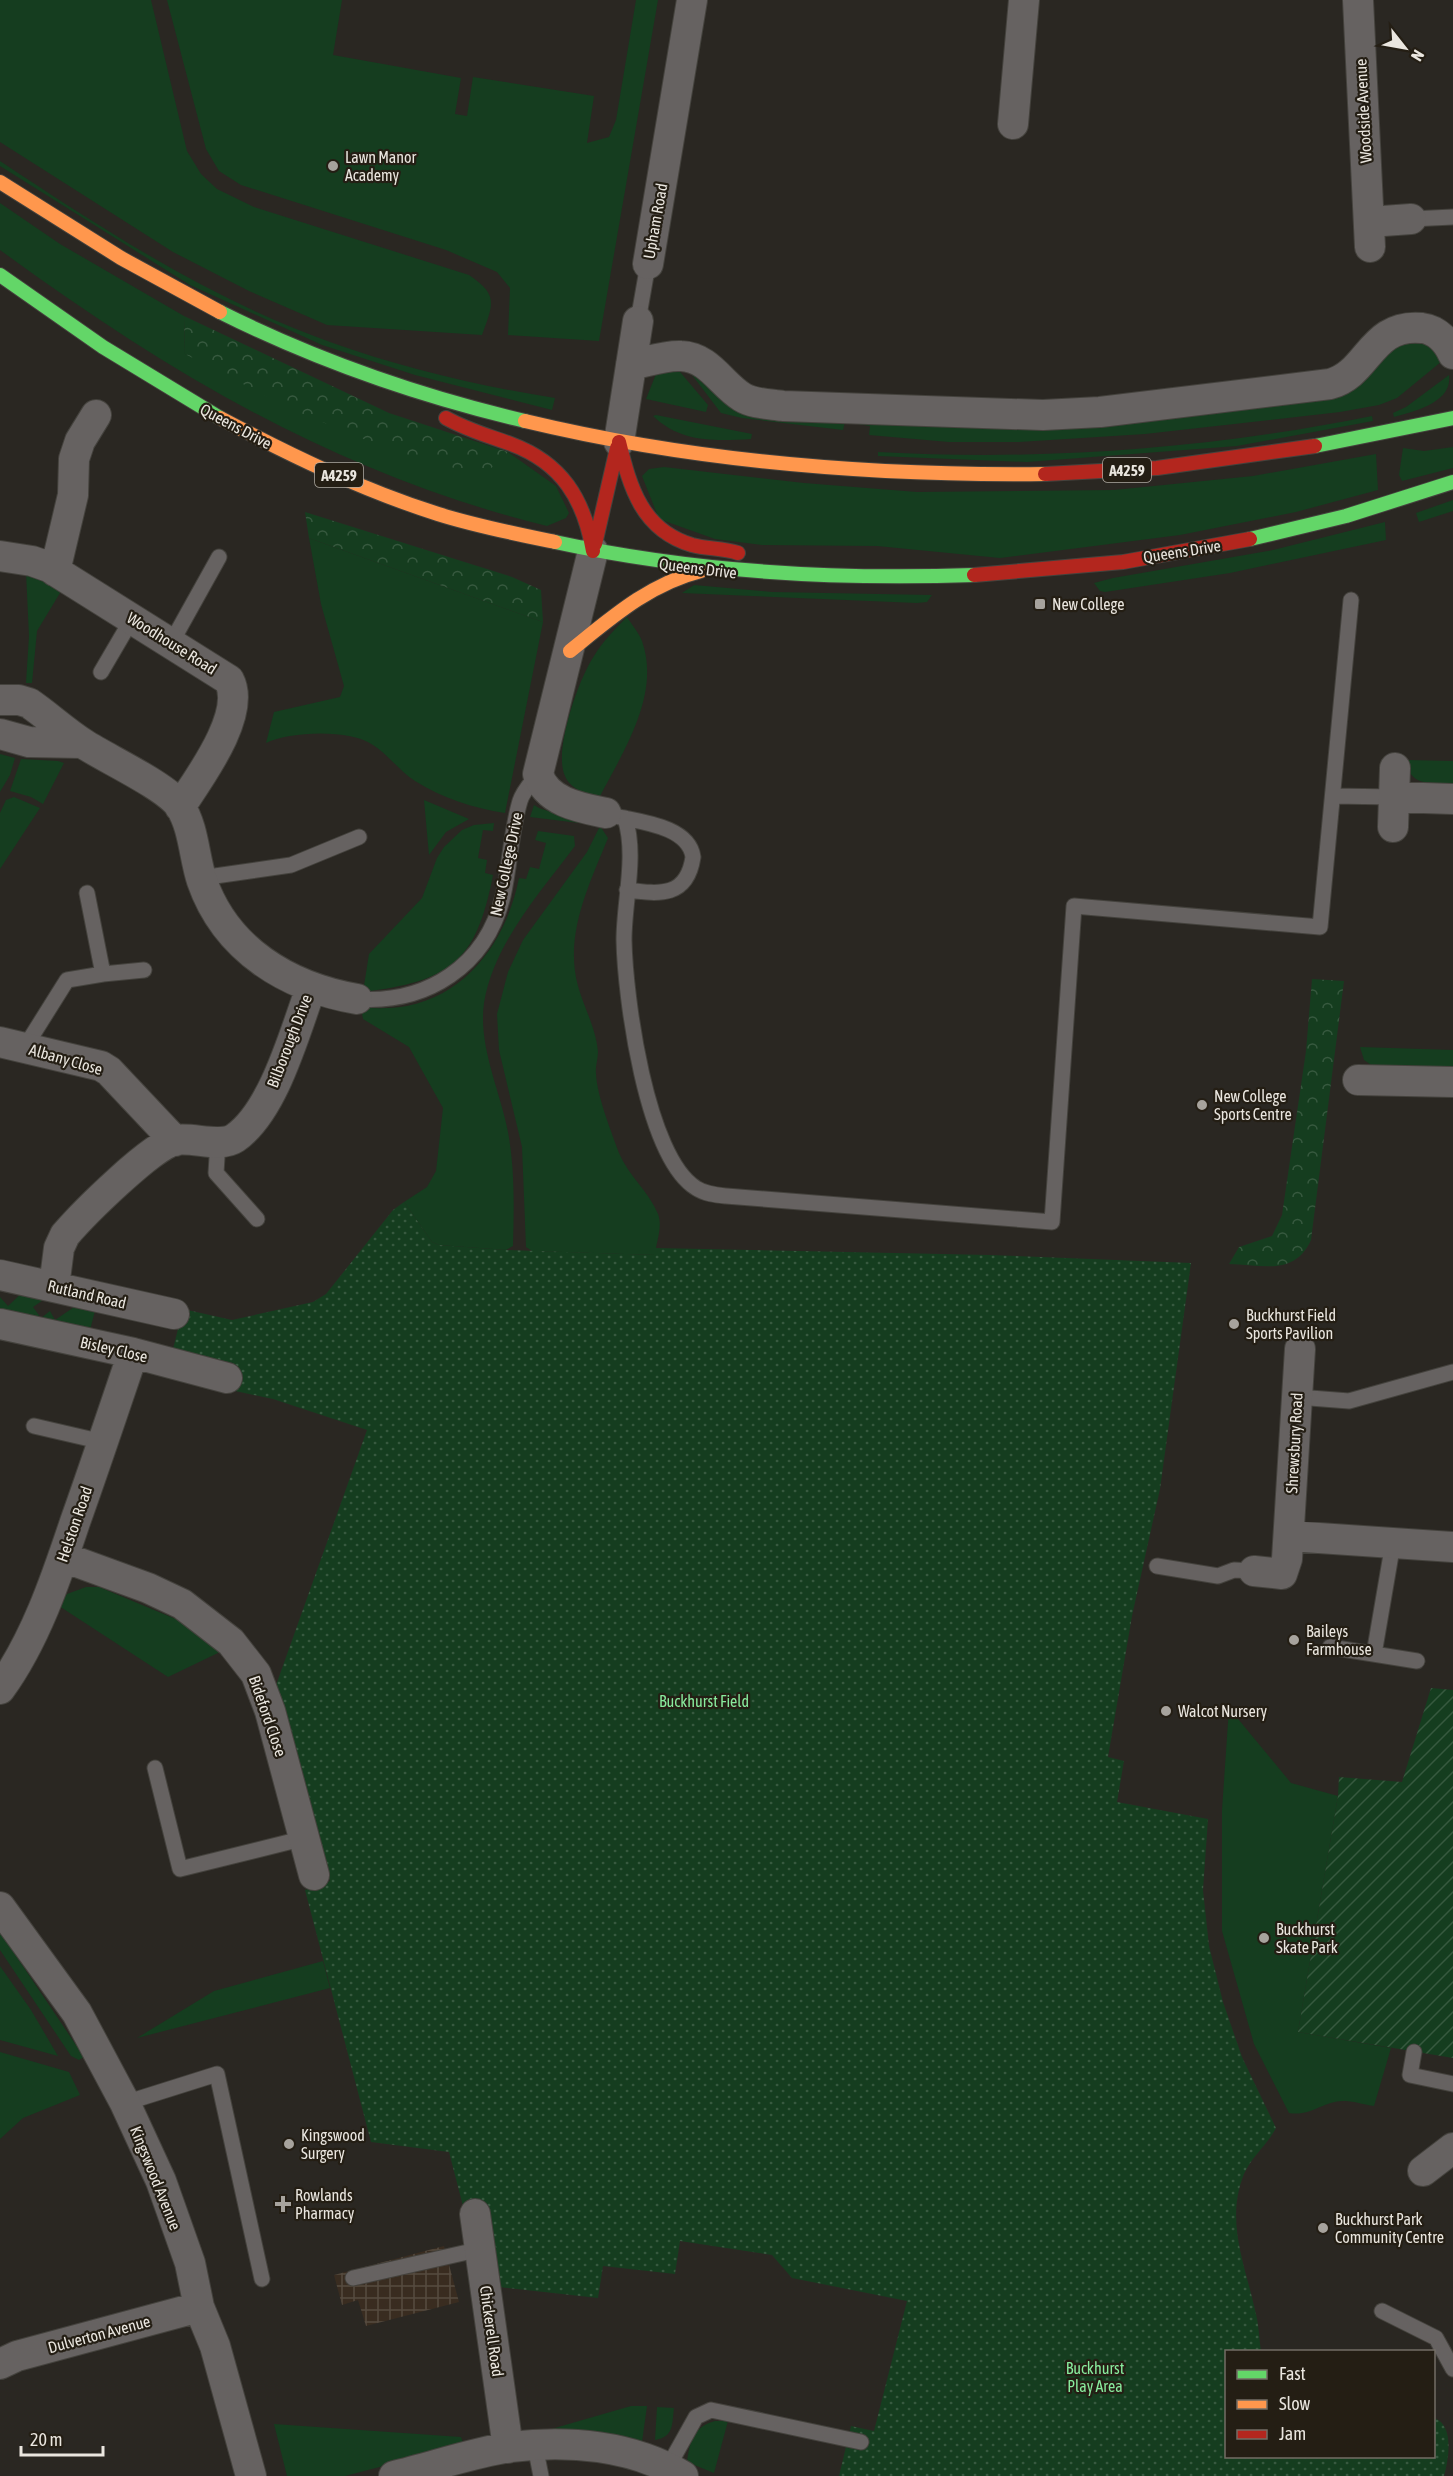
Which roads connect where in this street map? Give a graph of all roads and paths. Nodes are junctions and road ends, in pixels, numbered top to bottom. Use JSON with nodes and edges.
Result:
{"nodes":[{"id":1,"x":692,"y":0,"type":"edge"},
{"id":2,"x":1024,"y":0,"type":"edge"},
{"id":3,"x":1358,"y":0,"type":"edge"},
{"id":4,"x":1013,"y":124,"type":"dead end"},
{"id":5,"x":0,"y":182,"type":"edge"},
{"id":6,"x":1453,"y":217,"type":"edge"},
{"id":7,"x":1411,"y":219,"type":"joint"},
{"id":8,"x":648,"y":264,"type":"joint"},
{"id":9,"x":0,"y":275,"type":"edge"},
{"id":10,"x":638,"y":321,"type":"joint"},
{"id":11,"x":1453,"y":354,"type":"edge"},
{"id":12,"x":631,"y":365,"type":"junction"},
{"id":13,"x":391,"y":385,"type":"junction"},
{"id":14,"x":96,"y":415,"type":"dead end"},
{"id":15,"x":1453,"y":418,"type":"edge"},
{"id":16,"x":619,"y":442,"type":"junction"},
{"id":17,"x":1453,"y":482,"type":"edge"},
{"id":18,"x":593,"y":551,"type":"junction"},
{"id":19,"x":0,"y":556,"type":"edge"},
{"id":20,"x":219,"y":558,"type":"dead end"},
{"id":21,"x":709,"y":570,"type":"junction"},
{"id":22,"x":56,"y":571,"type":"junction"},
{"id":23,"x":792,"y":576,"type":"junction"},
{"id":24,"x":1351,"y":600,"type":"dead end"},
{"id":25,"x":132,"y":620,"type":"junction"},
{"id":26,"x":170,"y":645,"type":"junction"},
{"id":27,"x":570,"y":651,"type":"junction"},
{"id":28,"x":101,"y":672,"type":"dead end"},
{"id":29,"x":0,"y":700,"type":"edge"},
{"id":30,"x":0,"y":734,"type":"edge"},
{"id":31,"x":82,"y":743,"type":"junction"},
{"id":32,"x":1395,"y":768,"type":"dead end"},
{"id":33,"x":538,"y":774,"type":"junction"},
{"id":34,"x":1333,"y":796,"type":"junction"},
{"id":35,"x":1394,"y":797,"type":"junction"},
{"id":36,"x":1453,"y":799,"type":"edge"},
{"id":37,"x":180,"y":807,"type":"junction"},
{"id":38,"x":616,"y":816,"type":"junction"},
{"id":39,"x":1393,"y":827,"type":"dead end"},
{"id":40,"x":359,"y":837,"type":"dead end"},
{"id":41,"x":201,"y":878,"type":"junction"},
{"id":42,"x":627,"y":890,"type":"junction"},
{"id":43,"x":87,"y":893,"type":"dead end"},
{"id":44,"x":144,"y":970,"type":"dead end"},
{"id":45,"x":103,"y":974,"type":"junction"},
{"id":46,"x":310,"y":988,"type":"junction"},
{"id":47,"x":357,"y":999,"type":"joint"},
{"id":48,"x":13,"y":1044,"type":"edge"},
{"id":49,"x":1358,"y":1080,"type":"dead end"},
{"id":50,"x":1453,"y":1082,"type":"edge"},
{"id":51,"x":175,"y":1140,"type":"junction"},
{"id":52,"x":218,"y":1141,"type":"junction"},
{"id":53,"x":257,"y":1219,"type":"dead end"},
{"id":54,"x":0,"y":1275,"type":"edge"},
{"id":55,"x":54,"y":1287,"type":"junction"},
{"id":56,"x":174,"y":1314,"type":"dead end"},
{"id":57,"x":0,"y":1324,"type":"edge"},
{"id":58,"x":1300,"y":1349,"type":"dead end"},
{"id":59,"x":133,"y":1353,"type":"junction"},
{"id":60,"x":1453,"y":1372,"type":"edge"},
{"id":61,"x":227,"y":1378,"type":"dead end"},
{"id":62,"x":1297,"y":1396,"type":"junction"},
{"id":63,"x":34,"y":1426,"type":"dead end"},
{"id":64,"x":103,"y":1442,"type":"junction"},
{"id":65,"x":1289,"y":1536,"type":"junction"},
{"id":66,"x":1393,"y":1543,"type":"junction"},
{"id":67,"x":1453,"y":1547,"type":"edge"},
{"id":68,"x":63,"y":1557,"type":"junction"},
{"id":69,"x":1157,"y":1566,"type":"dead end"},
{"id":70,"x":1254,"y":1571,"type":"joint"},
{"id":71,"x":1330,"y":1647,"type":"dead end"},
{"id":72,"x":1374,"y":1653,"type":"junction"},
{"id":73,"x":1417,"y":1660,"type":"dead end"},
{"id":74,"x":0,"y":1689,"type":"edge"},
{"id":75,"x":155,"y":1768,"type":"dead end"},
{"id":76,"x":305,"y":1838,"type":"junction"},
{"id":77,"x":314,"y":1875,"type":"dead end"},
{"id":78,"x":0,"y":1908,"type":"edge"},
{"id":79,"x":1414,"y":2052,"type":"dead end"},
{"id":80,"x":1453,"y":2084,"type":"edge"},
{"id":81,"x":125,"y":2103,"type":"junction"},
{"id":82,"x":1453,"y":2148,"type":"edge"},
{"id":83,"x":1423,"y":2171,"type":"dead end"},
{"id":84,"x":476,"y":2214,"type":"dead end"},
{"id":85,"x":481,"y":2249,"type":"junction"},
{"id":86,"x":353,"y":2278,"type":"dead end"},
{"id":87,"x":262,"y":2279,"type":"dead end"},
{"id":88,"x":198,"y":2307,"type":"junction"},
{"id":89,"x":1382,"y":2312,"type":"dead end"},
{"id":90,"x":0,"y":2364,"type":"edge"},
{"id":91,"x":1453,"y":2369,"type":"edge"},
{"id":92,"x":861,"y":2442,"type":"dead end"},
{"id":93,"x":522,"y":2447,"type":"junction"},
{"id":94,"x":675,"y":2471,"type":"edge"},
{"id":95,"x":251,"y":2476,"type":"edge"},
{"id":96,"x":394,"y":2476,"type":"edge"},
{"id":97,"x":541,"y":2476,"type":"edge"}],
"edges":[{"from":1,"to":8,"type":"street","name":"Upham Road"},
{"from":2,"to":4,"type":"street"},
{"from":3,"to":7,"type":"street","name":"Woodside Avenue"},
{"from":5,"to":13,"type":"main road","number":"A4259"},
{"from":6,"to":7,"type":"lane","name":"Woodside Avenue"},
{"from":8,"to":10,"type":"lane","name":"Upham Road"},
{"from":9,"to":18,"type":"main road","name":"Queens Drive","number":"A4259"},
{"from":10,"to":12,"type":"street","name":"Upham Road"},
{"from":11,"to":12,"type":"street"},
{"from":12,"to":16,"type":"street","name":"Upham Road"},
{"from":13,"to":16,"type":"main road","number":"A4259"},
{"from":13,"to":18,"type":"main road"},
{"from":14,"to":22,"type":"street"},
{"from":15,"to":16,"type":"main road","number":"A4259"},
{"from":16,"to":18,"type":"main road"},
{"from":16,"to":23,"type":"main road"},
{"from":17,"to":23,"type":"main road","name":"Queens Drive","number":"A4259"},
{"from":18,"to":21,"type":"main road","name":"Queens Drive","number":"A4259"},
{"from":18,"to":27,"type":"street","name":"New College Drive"},
{"from":19,"to":22,"type":"street","name":"Woodhouse Road"},
{"from":20,"to":26,"type":"lane"},
{"from":21,"to":23,"type":"main road","name":"Queens Drive","number":"A4259"},
{"from":21,"to":27,"type":"main road"},
{"from":22,"to":25,"type":"street","name":"Woodhouse Road"},
{"from":24,"to":34,"type":"lane"},
{"from":25,"to":26,"type":"street","name":"Woodhouse Road"},
{"from":25,"to":28,"type":"lane"},
{"from":26,"to":37,"type":"street","name":"Woodhouse Road"},
{"from":27,"to":33,"type":"street","name":"New College Drive"},
{"from":29,"to":31,"type":"street","name":"Bilborough Drive"},
{"from":30,"to":31,"type":"street","name":"Bilborough Drive"},
{"from":31,"to":37,"type":"street","name":"Bilborough Drive"},
{"from":32,"to":35,"type":"street"},
{"from":33,"to":38,"type":"street"},
{"from":33,"to":47,"type":"lane","name":"New College Drive"},
{"from":34,"to":35,"type":"lane"},
{"from":34,"to":42,"type":"lane"},
{"from":35,"to":36,"type":"street"},
{"from":35,"to":39,"type":"street"},
{"from":37,"to":41,"type":"street","name":"Bilborough Drive"},
{"from":38,"to":42,"type":"lane"},
{"from":38,"to":42,"type":"lane"},
{"from":40,"to":41,"type":"lane"},
{"from":41,"to":46,"type":"street","name":"Bilborough Drive"},
{"from":43,"to":45,"type":"lane"},
{"from":44,"to":45,"type":"lane"},
{"from":45,"to":48,"type":"lane"},
{"from":46,"to":47,"type":"street","name":"New College Drive"},
{"from":46,"to":52,"type":"street","name":"Bilborough Drive"},
{"from":48,"to":51,"type":"street","name":"Albany Close"},
{"from":49,"to":50,"type":"street"},
{"from":51,"to":52,"type":"street","name":"Bilborough Drive"},
{"from":51,"to":55,"type":"street"},
{"from":52,"to":53,"type":"lane"},
{"from":54,"to":55,"type":"street","name":"Rutland Road"},
{"from":55,"to":56,"type":"street","name":"Rutland Road"},
{"from":57,"to":59,"type":"street","name":"Bisley Close"},
{"from":58,"to":62,"type":"street","name":"Shrewsbury Road"},
{"from":59,"to":61,"type":"street","name":"Bisley Close"},
{"from":59,"to":64,"type":"street","name":"Helston Road"},
{"from":60,"to":62,"type":"lane"},
{"from":62,"to":65,"type":"street","name":"Shrewsbury Road"},
{"from":63,"to":64,"type":"lane"},
{"from":64,"to":68,"type":"street","name":"Helston Road"},
{"from":65,"to":66,"type":"street"},
{"from":65,"to":70,"type":"street","name":"Shrewsbury Road"},
{"from":66,"to":67,"type":"street"},
{"from":66,"to":72,"type":"lane"},
{"from":68,"to":74,"type":"street","name":"Helston Road"},
{"from":68,"to":76,"type":"street","name":"Bideford Close"},
{"from":69,"to":70,"type":"lane"},
{"from":71,"to":72,"type":"lane"},
{"from":72,"to":73,"type":"lane"},
{"from":75,"to":76,"type":"lane"},
{"from":76,"to":77,"type":"street","name":"Bideford Close"},
{"from":78,"to":81,"type":"street","name":"Kingswood Avenue"},
{"from":79,"to":80,"type":"lane"},
{"from":81,"to":87,"type":"lane"},
{"from":81,"to":88,"type":"street","name":"Kingswood Avenue"},
{"from":82,"to":83,"type":"street"},
{"from":84,"to":85,"type":"street","name":"Chickerell Road"},
{"from":85,"to":86,"type":"lane"},
{"from":85,"to":93,"type":"street","name":"Chickerell Road"},
{"from":88,"to":90,"type":"street","name":"Dulverton Avenue"},
{"from":88,"to":95,"type":"street","name":"Kingswood Avenue"},
{"from":89,"to":91,"type":"lane"},
{"from":92,"to":94,"type":"lane"},
{"from":93,"to":94,"type":"street"},
{"from":93,"to":96,"type":"street"},
{"from":93,"to":97,"type":"lane"}]}
